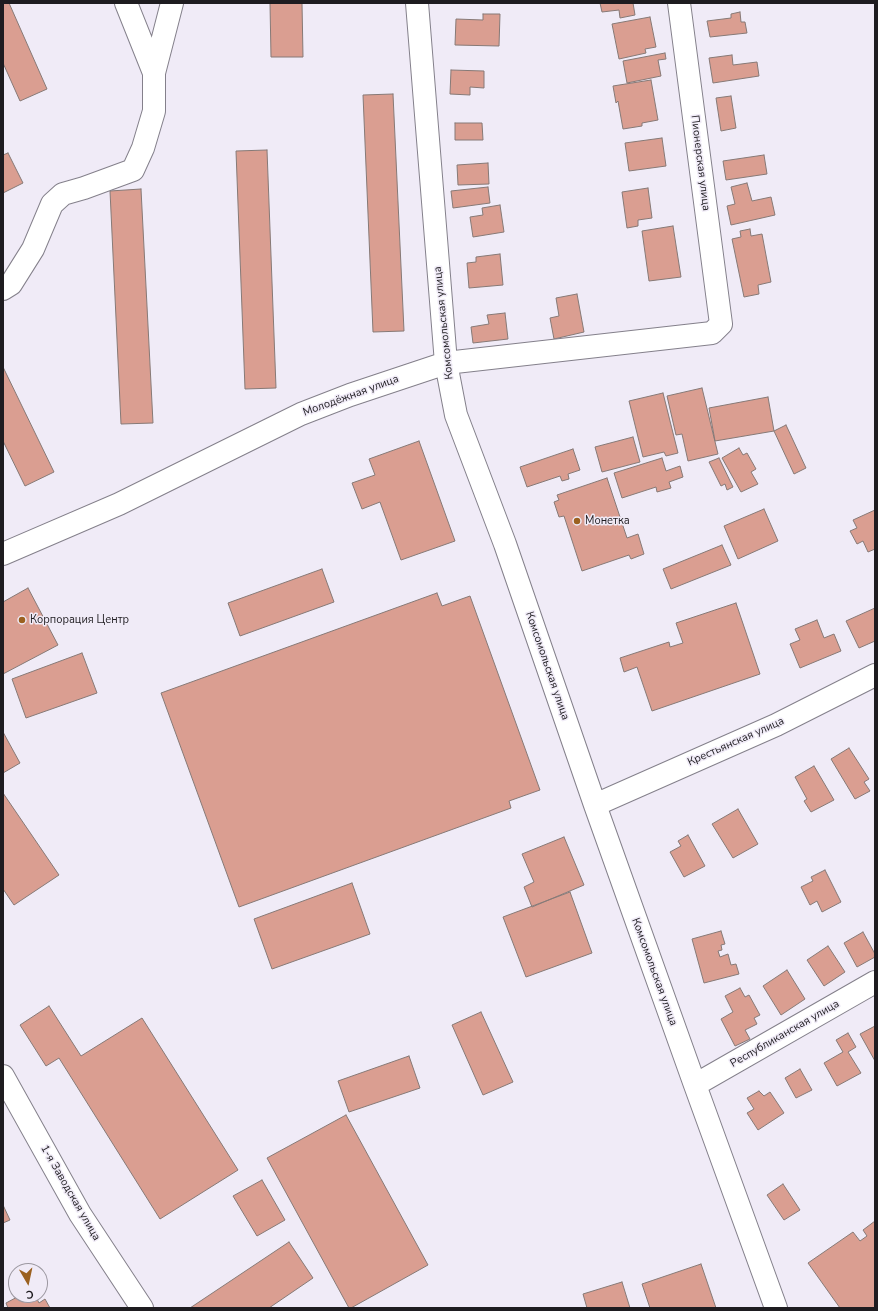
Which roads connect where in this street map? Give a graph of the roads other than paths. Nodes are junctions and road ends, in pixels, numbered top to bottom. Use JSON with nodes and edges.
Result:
{"nodes":[{"id":1,"x":126,"y":3,"type":"edge"},
{"id":2,"x":172,"y":3,"type":"edge"},
{"id":3,"x":417,"y":3,"type":"edge"},
{"id":4,"x":679,"y":3,"type":"edge"},
{"id":5,"x":154,"y":74,"type":"junction"},
{"id":6,"x":3,"y":289,"type":"edge"},
{"id":7,"x":721,"y":324,"type":"joint"},
{"id":8,"x":446,"y":363,"type":"junction"},
{"id":9,"x":3,"y":554,"type":"edge"},
{"id":10,"x":875,"y":675,"type":"edge"},
{"id":11,"x":594,"y":805,"type":"junction"},
{"id":12,"x":875,"y":982,"type":"edge"},
{"id":13,"x":3,"y":1076,"type":"edge"},
{"id":14,"x":695,"y":1085,"type":"junction"},
{"id":15,"x":142,"y":1308,"type":"edge"},
{"id":16,"x":776,"y":1308,"type":"edge"}],
"edges":[{"from":1,"to":5,"type":"street"},
{"from":2,"to":5,"type":"street"},
{"from":3,"to":8,"type":"street","name":"Комсомольская улица"},
{"from":4,"to":7,"type":"street","name":"Пионерская улица"},
{"from":5,"to":6,"type":"street"},
{"from":7,"to":8,"type":"street","name":"Молодёжная улица"},
{"from":8,"to":9,"type":"street","name":"Молодёжная улица"},
{"from":8,"to":11,"type":"street","name":"Комсомольская улица"},
{"from":10,"to":11,"type":"street","name":"Крестьянская улица"},
{"from":11,"to":14,"type":"street","name":"Комсомольская улица"},
{"from":12,"to":14,"type":"street","name":"Республиканская улица"},
{"from":13,"to":15,"type":"street","name":"1-я Заводская улица"},
{"from":14,"to":16,"type":"street","name":"Комсомольская улица"}]}
